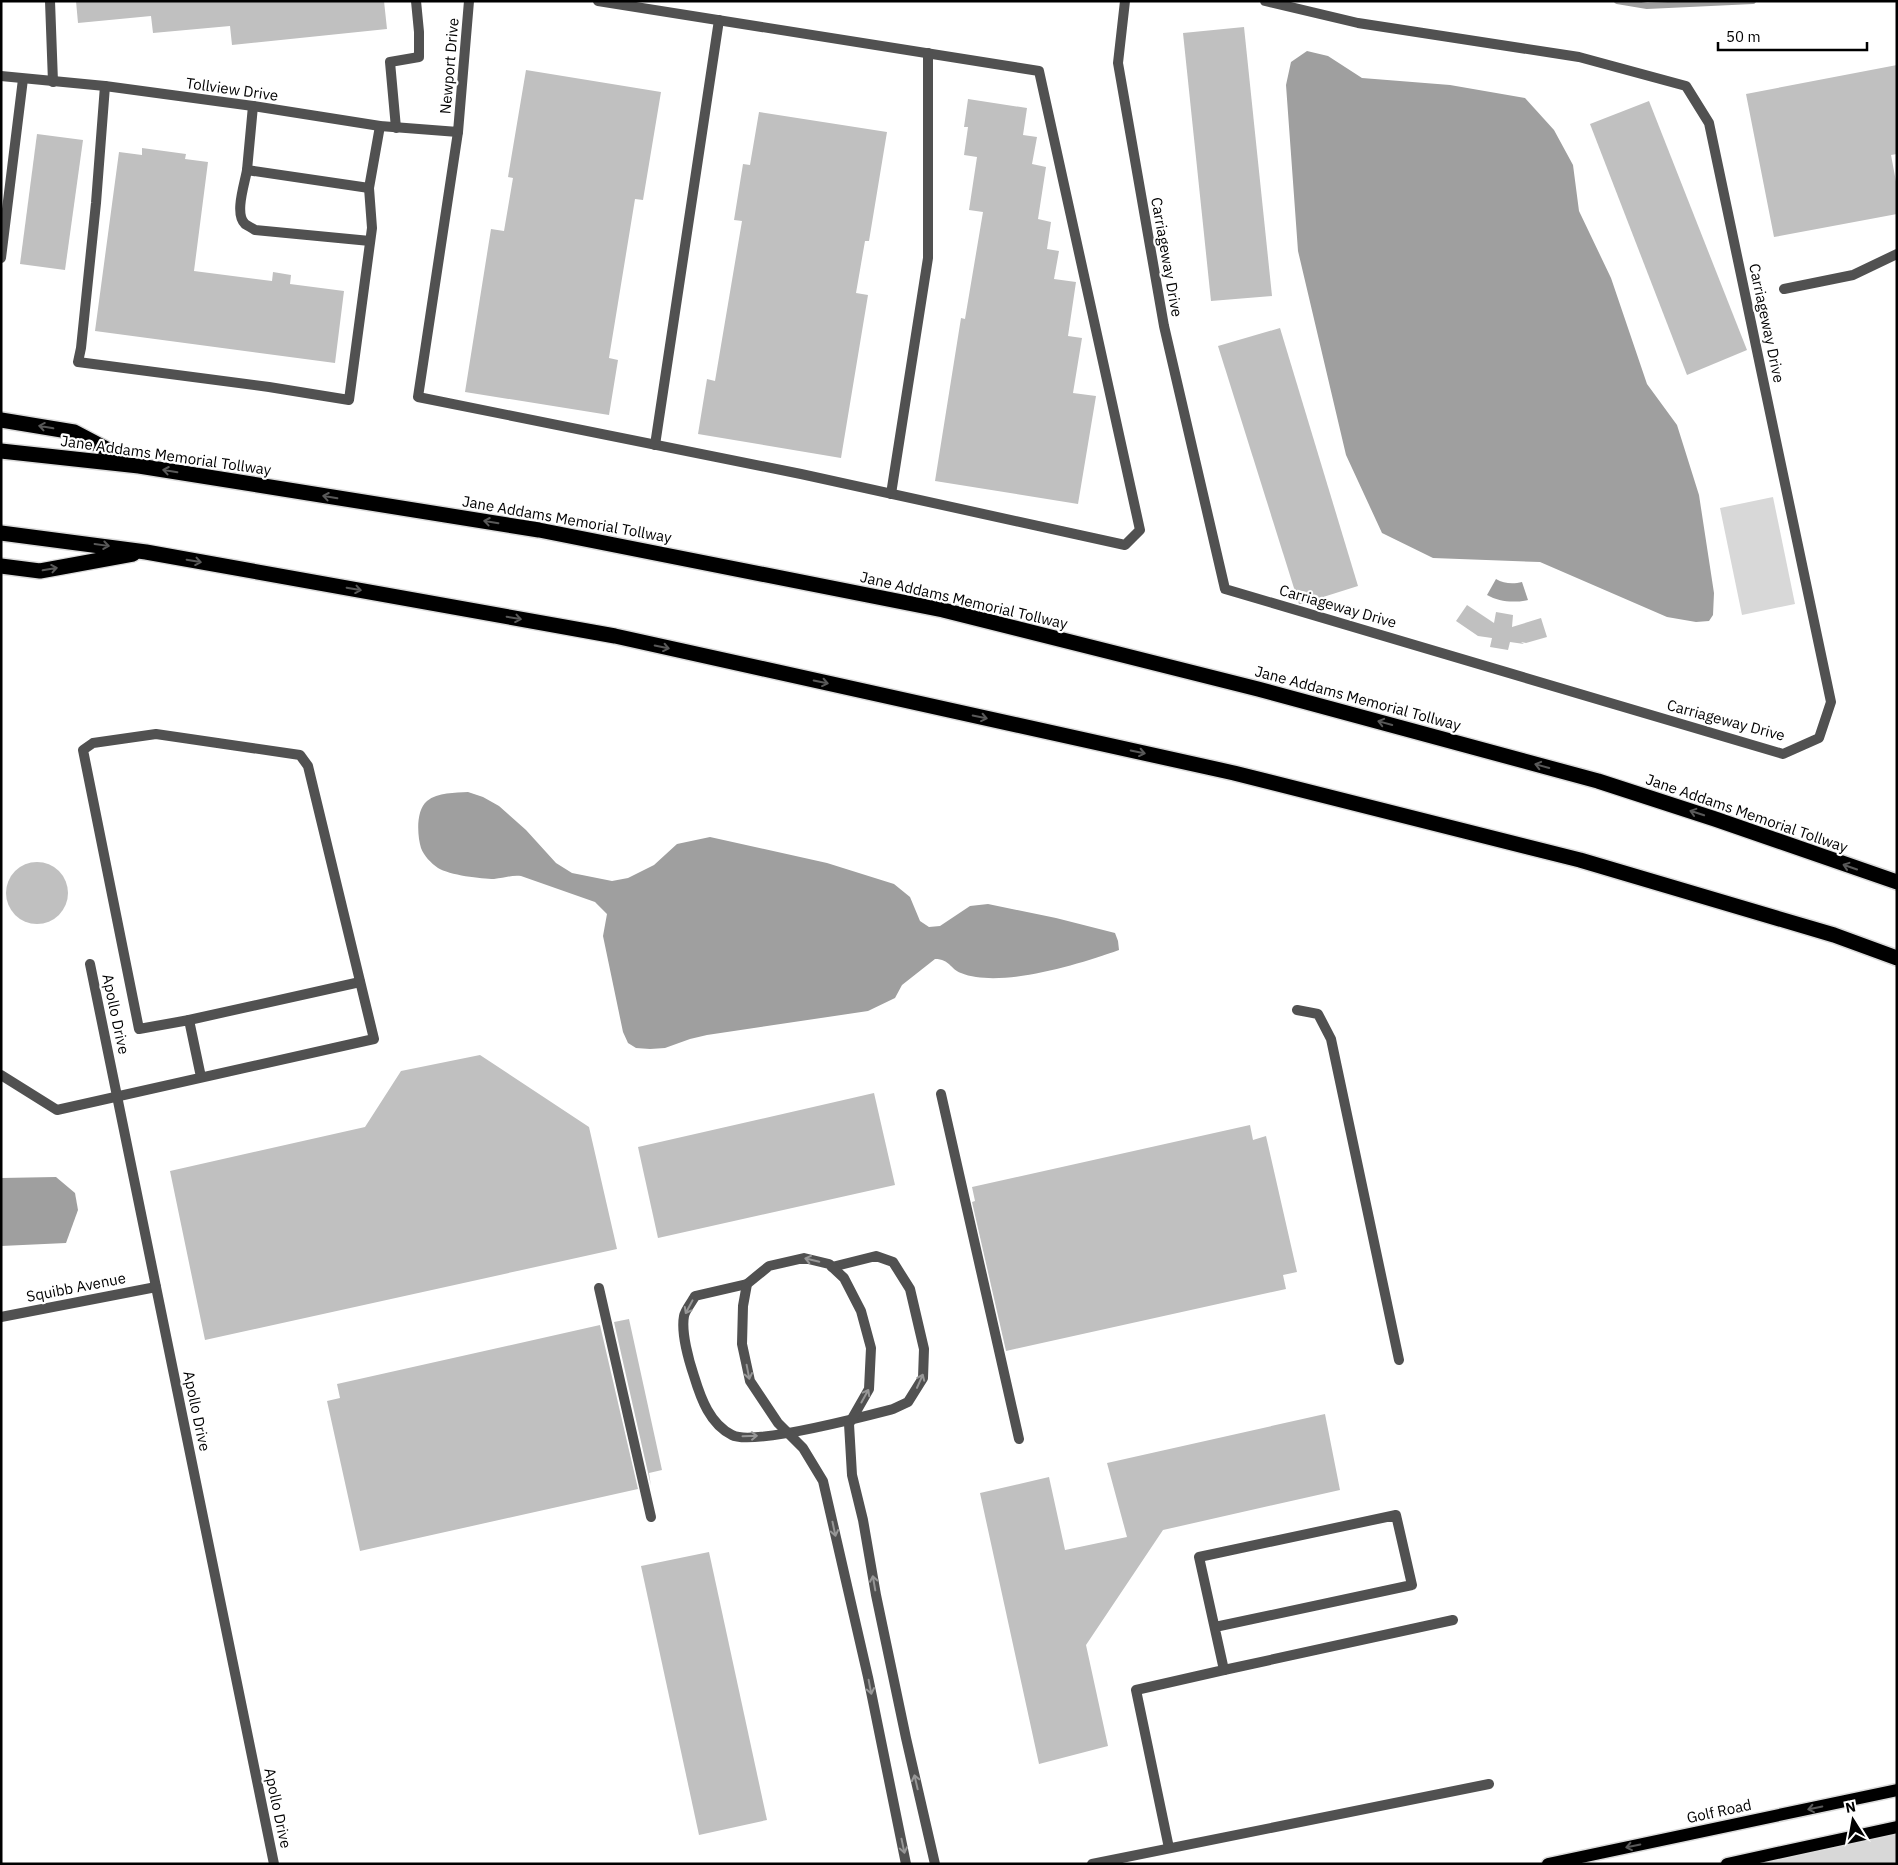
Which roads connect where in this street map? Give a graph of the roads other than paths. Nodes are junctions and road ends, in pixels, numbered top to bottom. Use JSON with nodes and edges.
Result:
{"nodes":[{"id":1,"x":50,"y":1,"type":"edge"},
{"id":2,"x":416,"y":1,"type":"edge"},
{"id":3,"x":469,"y":1,"type":"edge"},
{"id":4,"x":598,"y":1,"type":"edge"},
{"id":5,"x":1125,"y":1,"type":"edge"},
{"id":6,"x":1265,"y":1,"type":"edge"},
{"id":7,"x":719,"y":20,"type":"junction"},
{"id":8,"x":928,"y":53,"type":"junction"},
{"id":9,"x":1,"y":76,"type":"edge"},
{"id":10,"x":23,"y":79,"type":"junction"},
{"id":11,"x":54,"y":82,"type":"junction"},
{"id":12,"x":104,"y":86,"type":"junction"},
{"id":13,"x":253,"y":106,"type":"junction"},
{"id":14,"x":380,"y":126,"type":"junction"},
{"id":15,"x":396,"y":128,"type":"junction"},
{"id":16,"x":458,"y":132,"type":"junction"},
{"id":17,"x":247,"y":170,"type":"junction"},
{"id":18,"x":369,"y":188,"type":"junction"},
{"id":19,"x":370,"y":241,"type":"junction"},
{"id":20,"x":1897,"y":254,"type":"edge"},
{"id":21,"x":1,"y":258,"type":"edge"},
{"id":22,"x":1784,"y":289,"type":"dead end"},
{"id":23,"x":1,"y":420,"type":"edge"},
{"id":24,"x":655,"y":445,"type":"junction"},
{"id":25,"x":1,"y":451,"type":"edge"},
{"id":26,"x":138,"y":466,"type":"junction"},
{"id":27,"x":891,"y":494,"type":"junction"},
{"id":28,"x":1,"y":533,"type":"edge"},
{"id":29,"x":146,"y":552,"type":"junction"},
{"id":30,"x":1,"y":566,"type":"edge"},
{"id":31,"x":1897,"y":882,"type":"edge"},
{"id":32,"x":1897,"y":958,"type":"edge"},
{"id":33,"x":90,"y":964,"type":"dead end"},
{"id":34,"x":360,"y":982,"type":"junction"},
{"id":35,"x":1297,"y":1010,"type":"dead end"},
{"id":36,"x":189,"y":1020,"type":"junction"},
{"id":37,"x":1,"y":1075,"type":"edge"},
{"id":38,"x":201,"y":1077,"type":"junction"},
{"id":39,"x":942,"y":1094,"type":"dead end"},
{"id":40,"x":117,"y":1095,"type":"junction"},
{"id":41,"x":832,"y":1267,"type":"junction"},
{"id":42,"x":747,"y":1284,"type":"junction"},
{"id":43,"x":156,"y":1286,"type":"junction"},
{"id":44,"x":599,"y":1288,"type":"dead end"},
{"id":45,"x":1,"y":1317,"type":"edge"},
{"id":46,"x":1399,"y":1360,"type":"dead end"},
{"id":47,"x":852,"y":1419,"type":"junction"},
{"id":48,"x":788,"y":1433,"type":"junction"},
{"id":49,"x":1019,"y":1439,"type":"dead end"},
{"id":50,"x":652,"y":1517,"type":"dead end"},
{"id":51,"x":1453,"y":1620,"type":"dead end"},
{"id":52,"x":1215,"y":1627,"type":"junction"},
{"id":53,"x":1224,"y":1670,"type":"junction"},
{"id":54,"x":1489,"y":1784,"type":"dead end"},
{"id":55,"x":1897,"y":1790,"type":"edge"},
{"id":56,"x":1897,"y":1827,"type":"edge"},
{"id":57,"x":1169,"y":1848,"type":"junction"},
{"id":58,"x":274,"y":1864,"type":"edge"},
{"id":59,"x":906,"y":1864,"type":"edge"},
{"id":60,"x":936,"y":1864,"type":"edge"},
{"id":61,"x":1092,"y":1864,"type":"edge"},
{"id":62,"x":1548,"y":1864,"type":"edge"},
{"id":63,"x":1727,"y":1864,"type":"edge"}],
"edges":[{"from":1,"to":11,"type":"street"},
{"from":2,"to":15,"type":"street"},
{"from":3,"to":16,"type":"street","name":"Newport Drive"},
{"from":4,"to":7,"type":"street"},
{"from":5,"to":6,"type":"street","name":"Carriageway Drive"},
{"from":7,"to":8,"type":"street"},
{"from":7,"to":24,"type":"street"},
{"from":8,"to":27,"type":"street"},
{"from":8,"to":27,"type":"street"},
{"from":9,"to":10,"type":"street","name":"Tollview Drive"},
{"from":10,"to":11,"type":"street","name":"Tollview Drive"},
{"from":10,"to":21,"type":"street"},
{"from":11,"to":12,"type":"street","name":"Tollview Drive"},
{"from":12,"to":13,"type":"street","name":"Tollview Drive"},
{"from":12,"to":19,"type":"street"},
{"from":13,"to":14,"type":"street","name":"Tollview Drive"},
{"from":13,"to":17,"type":"street"},
{"from":14,"to":15,"type":"street","name":"Tollview Drive"},
{"from":14,"to":18,"type":"street"},
{"from":15,"to":16,"type":"street","name":"Tollview Drive"},
{"from":16,"to":24,"type":"street","name":"Newport Drive"},
{"from":17,"to":18,"type":"street"},
{"from":17,"to":19,"type":"street"},
{"from":18,"to":19,"type":"street"},
{"from":20,"to":22,"type":"street"},
{"from":26,"to":23,"type":"highway","one_way":true},
{"from":24,"to":27,"type":"street"},
{"from":25,"to":26,"type":"highway","name":"Jane Addams Memorial Tollway"},
{"from":31,"to":26,"type":"highway","name":"Jane Addams Memorial Tollway","one_way":true},
{"from":28,"to":29,"type":"highway","one_way":true},
{"from":30,"to":29,"type":"highway","one_way":true},
{"from":29,"to":32,"type":"highway","one_way":true},
{"from":33,"to":40,"type":"street","name":"Apollo Drive"},
{"from":34,"to":36,"type":"street"},
{"from":34,"to":36,"type":"street"},
{"from":34,"to":38,"type":"street"},
{"from":35,"to":46,"type":"street"},
{"from":36,"to":38,"type":"street"},
{"from":37,"to":40,"type":"street"},
{"from":38,"to":40,"type":"street"},
{"from":39,"to":49,"type":"street"},
{"from":40,"to":43,"type":"street","name":"Apollo Drive"},
{"from":41,"to":42,"type":"street","one_way":true},
{"from":47,"to":41,"type":"street","one_way":true},
{"from":47,"to":41,"type":"street","one_way":true},
{"from":42,"to":48,"type":"street","one_way":true},
{"from":42,"to":48,"type":"street","one_way":true},
{"from":43,"to":45,"type":"street","name":"Squibb Avenue"},
{"from":43,"to":58,"type":"street","name":"Apollo Drive"},
{"from":44,"to":50,"type":"street"},
{"from":47,"to":48,"type":"street"},
{"from":60,"to":47,"type":"street","one_way":true},
{"from":48,"to":59,"type":"street","one_way":true},
{"from":51,"to":53,"type":"street"},
{"from":52,"to":52,"type":"street"},
{"from":52,"to":53,"type":"street"},
{"from":53,"to":57,"type":"street"},
{"from":54,"to":57,"type":"street"},
{"from":55,"to":62,"type":"main road","name":"Golf Road","one_way":true},
{"from":56,"to":63,"type":"main road"},
{"from":57,"to":61,"type":"street"}]}
